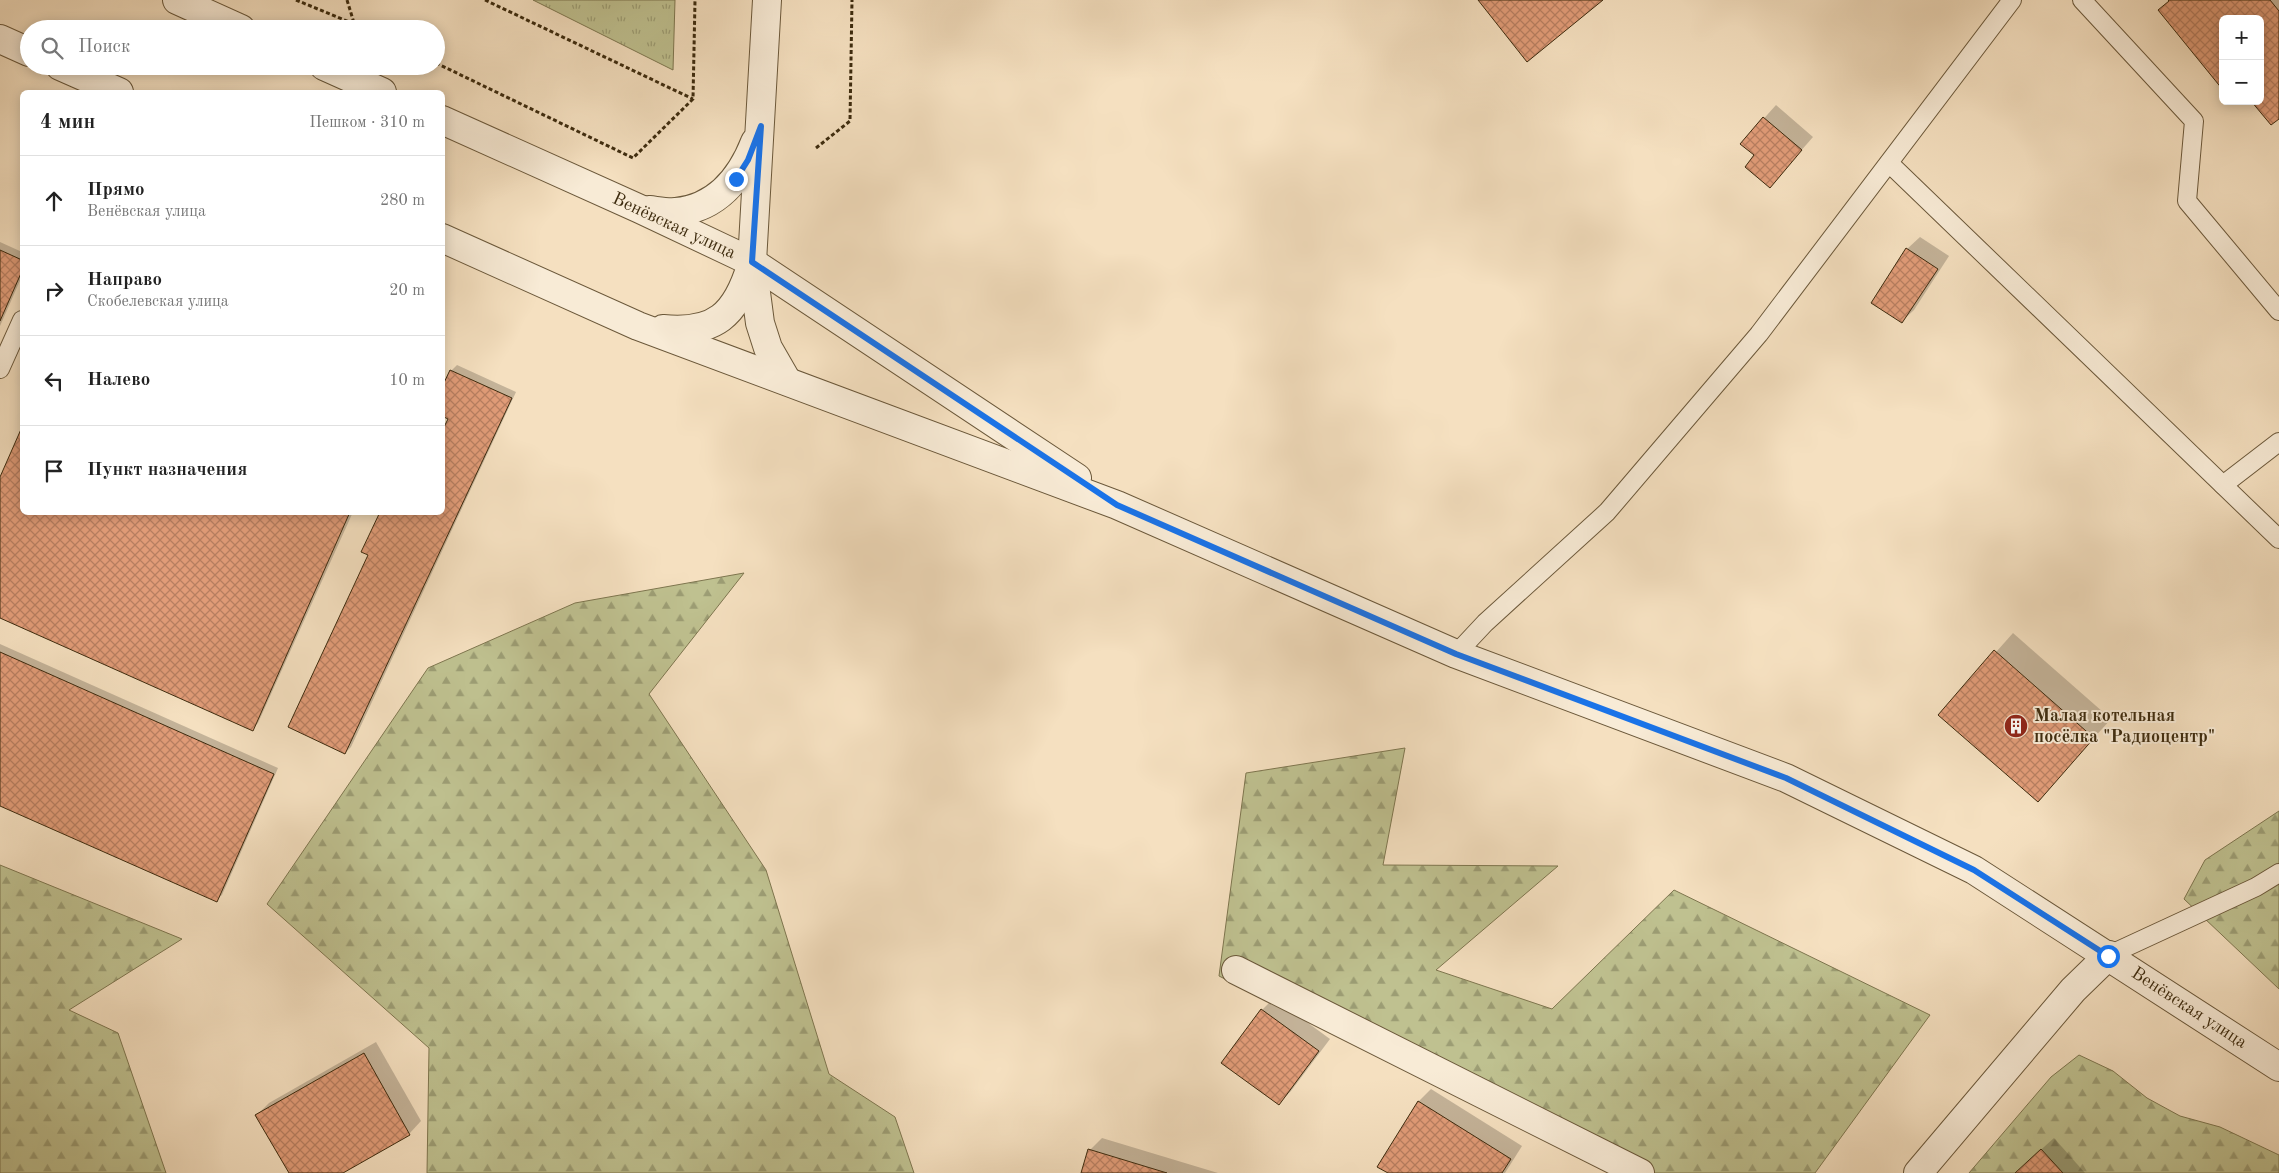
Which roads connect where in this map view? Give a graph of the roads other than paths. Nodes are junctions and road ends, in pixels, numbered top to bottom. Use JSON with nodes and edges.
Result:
{"nodes":[{"id":1,"x":178,"y":0,"type":"edge"},
{"id":2,"x":767,"y":0,"type":"edge"},
{"id":3,"x":2012,"y":0,"type":"edge"},
{"id":4,"x":2082,"y":0,"type":"edge"},
{"id":5,"x":221,"y":20,"type":"edge"},
{"id":6,"x":0,"y":39,"type":"edge"},
{"id":7,"x":20,"y":48,"type":"edge"},
{"id":8,"x":80,"y":75,"type":"edge"},
{"id":9,"x":344,"y":75,"type":"edge"},
{"id":10,"x":114,"y":90,"type":"edge"},
{"id":11,"x":378,"y":90,"type":"edge"},
{"id":12,"x":445,"y":121,"type":"edge"},
{"id":13,"x":761,"y":126,"type":"junction"},
{"id":14,"x":1889,"y":163,"type":"junction"},
{"id":15,"x":640,"y":209,"type":"junction"},
{"id":16,"x":445,"y":239,"type":"edge"},
{"id":17,"x":752,"y":262,"type":"junction"},
{"id":18,"x":2279,"y":311,"type":"edge"},
{"id":19,"x":20,"y":324,"type":"edge"},
{"id":20,"x":638,"y":326,"type":"junction"},
{"id":21,"x":0,"y":369,"type":"edge"},
{"id":22,"x":787,"y":381,"type":"junction"},
{"id":23,"x":2279,"y":442,"type":"edge"},
{"id":24,"x":2223,"y":485,"type":"junction"},
{"id":25,"x":1117,"y":505,"type":"junction"},
{"id":26,"x":2279,"y":539,"type":"edge"},
{"id":27,"x":1456,"y":654,"type":"junction"},
{"id":28,"x":2279,"y":873,"type":"edge"},
{"id":29,"x":2108,"y":956,"type":"junction"},
{"id":30,"x":1236,"y":970,"type":"dead end"},
{"id":31,"x":2279,"y":1067,"type":"edge"},
{"id":32,"x":1640,"y":1173,"type":"edge"},
{"id":33,"x":1918,"y":1173,"type":"edge"}],
"edges":[{"from":1,"to":5,"type":"street"},
{"from":2,"to":13,"type":"street"},
{"from":3,"to":14,"type":"lane"},
{"from":4,"to":18,"type":"lane"},
{"from":6,"to":7,"type":"street"},
{"from":8,"to":10,"type":"street"},
{"from":9,"to":11,"type":"street"},
{"from":12,"to":15,"type":"street","name":"Венёвская улица"},
{"from":13,"to":15,"type":"street"},
{"from":13,"to":17,"type":"street"},
{"from":14,"to":24,"type":"lane"},
{"from":14,"to":27,"type":"lane"},
{"from":15,"to":17,"type":"street","name":"Венёвская улица"},
{"from":16,"to":20,"type":"street","name":"Венёвская улица"},
{"from":17,"to":20,"type":"street"},
{"from":17,"to":22,"type":"street"},
{"from":17,"to":25,"type":"street","name":"Венёвская улица"},
{"from":19,"to":21,"type":"lane"},
{"from":20,"to":22,"type":"street","name":"Венёвская улица"},
{"from":22,"to":25,"type":"street","name":"Венёвская улица"},
{"from":23,"to":24,"type":"lane"},
{"from":24,"to":26,"type":"lane"},
{"from":25,"to":27,"type":"street","name":"Венёвская улица"},
{"from":27,"to":29,"type":"street","name":"Венёвская улица"},
{"from":28,"to":29,"type":"lane"},
{"from":29,"to":31,"type":"street","name":"Венёвская улица"},
{"from":29,"to":33,"type":"street"},
{"from":30,"to":32,"type":"street"}]}
